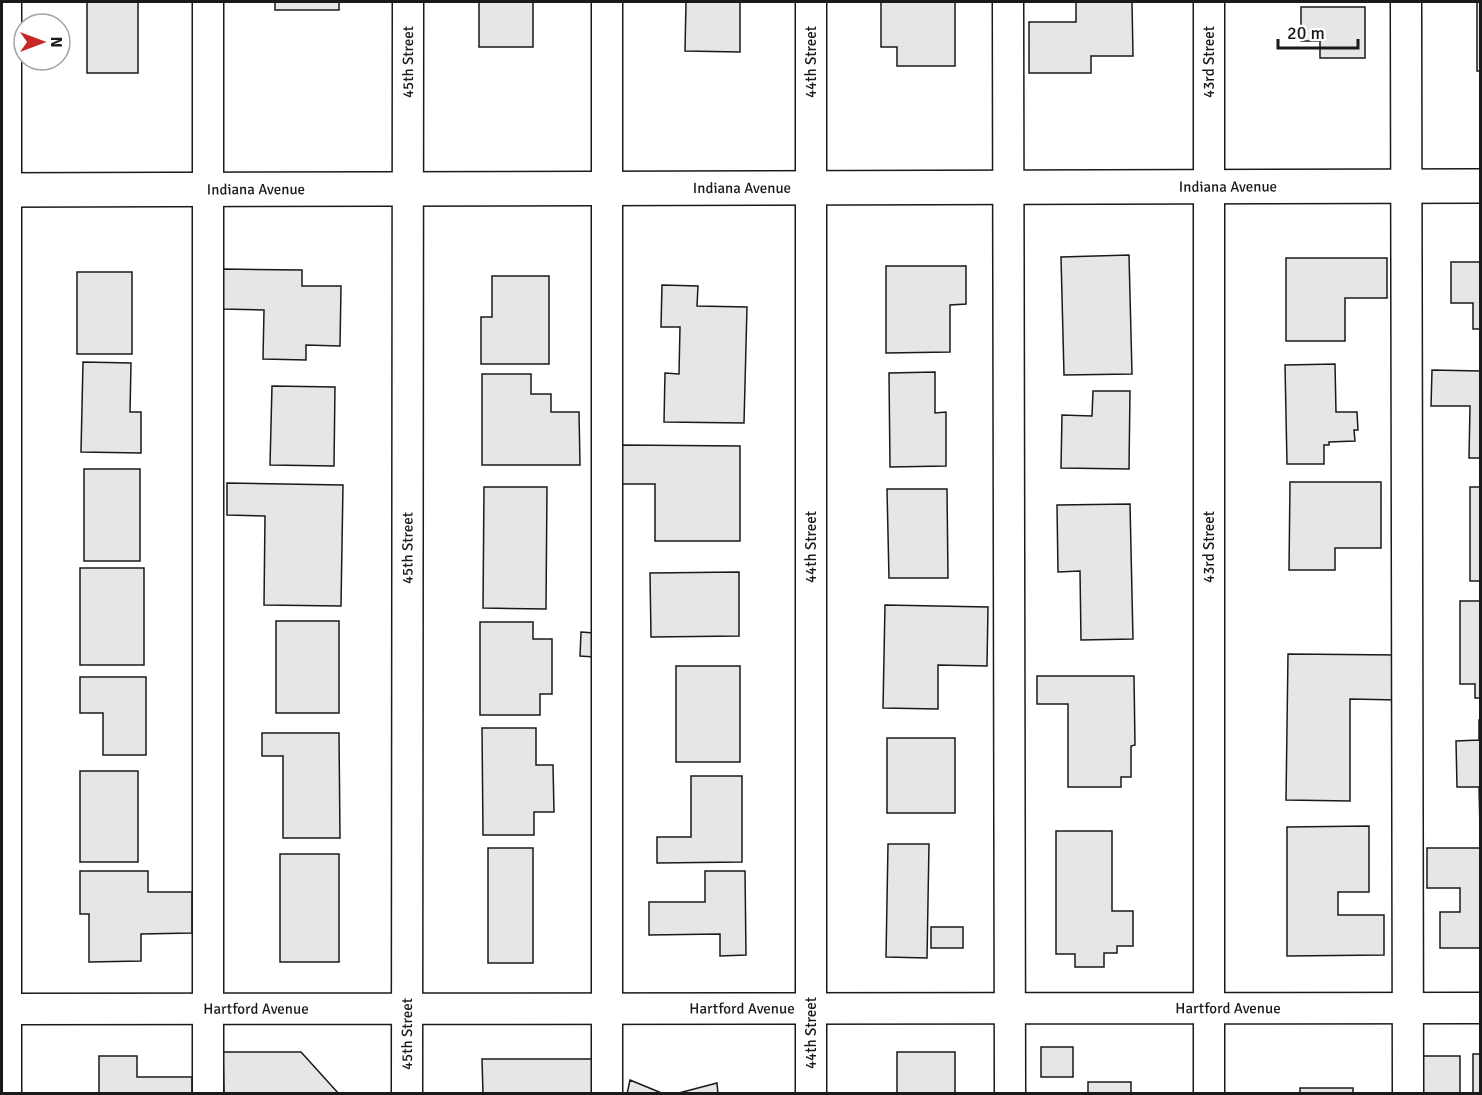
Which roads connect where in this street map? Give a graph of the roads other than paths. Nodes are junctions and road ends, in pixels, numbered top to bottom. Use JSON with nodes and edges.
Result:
{"nodes":[{"id":1,"x":6,"y":2,"type":"edge"},
{"id":2,"x":208,"y":2,"type":"edge"},
{"id":3,"x":408,"y":2,"type":"edge"},
{"id":4,"x":607,"y":2,"type":"edge"},
{"id":5,"x":811,"y":2,"type":"edge"},
{"id":6,"x":1008,"y":2,"type":"edge"},
{"id":7,"x":1209,"y":2,"type":"edge"},
{"id":8,"x":1406,"y":2,"type":"edge"},
{"id":9,"x":1406,"y":186,"type":"junction"},
{"id":10,"x":1480,"y":186,"type":"edge"},
{"id":11,"x":1009,"y":187,"type":"junction"},
{"id":12,"x":1209,"y":187,"type":"junction"},
{"id":13,"x":606,"y":188,"type":"junction"},
{"id":14,"x":812,"y":188,"type":"junction"},
{"id":15,"x":207,"y":189,"type":"junction"},
{"id":16,"x":407,"y":189,"type":"junction"},
{"id":17,"x":4,"y":190,"type":"edge"},
{"id":18,"x":208,"y":1008,"type":"junction"},
{"id":19,"x":407,"y":1008,"type":"junction"},
{"id":20,"x":606,"y":1008,"type":"junction"},
{"id":21,"x":811,"y":1008,"type":"junction"},
{"id":22,"x":1010,"y":1008,"type":"junction"},
{"id":23,"x":1209,"y":1008,"type":"junction"},
{"id":24,"x":1408,"y":1008,"type":"junction"},
{"id":25,"x":1480,"y":1008,"type":"edge"},
{"id":26,"x":4,"y":1009,"type":"edge"},
{"id":27,"x":6,"y":1094,"type":"edge"},
{"id":28,"x":208,"y":1094,"type":"edge"},
{"id":29,"x":407,"y":1094,"type":"edge"},
{"id":30,"x":607,"y":1094,"type":"edge"},
{"id":31,"x":811,"y":1094,"type":"edge"},
{"id":32,"x":1010,"y":1094,"type":"edge"},
{"id":33,"x":1209,"y":1094,"type":"edge"},
{"id":34,"x":1408,"y":1094,"type":"edge"}],
"edges":[{"from":1,"to":17,"type":"street"},
{"from":2,"to":15,"type":"street"},
{"from":3,"to":16,"type":"street","name":"45th Street"},
{"from":4,"to":13,"type":"street"},
{"from":5,"to":14,"type":"street","name":"44th Street"},
{"from":6,"to":11,"type":"street"},
{"from":7,"to":12,"type":"street","name":"43rd Street"},
{"from":8,"to":9,"type":"street"},
{"from":9,"to":10,"type":"main road","name":"Indiana Avenue"},
{"from":9,"to":12,"type":"main road","name":"Indiana Avenue"},
{"from":9,"to":24,"type":"street"},
{"from":11,"to":12,"type":"main road","name":"Indiana Avenue"},
{"from":11,"to":14,"type":"main road","name":"Indiana Avenue"},
{"from":11,"to":22,"type":"street"},
{"from":12,"to":23,"type":"street","name":"43rd Street"},
{"from":13,"to":14,"type":"main road","name":"Indiana Avenue"},
{"from":13,"to":16,"type":"main road","name":"Indiana Avenue"},
{"from":13,"to":20,"type":"street"},
{"from":14,"to":21,"type":"street","name":"44th Street"},
{"from":15,"to":16,"type":"main road","name":"Indiana Avenue"},
{"from":15,"to":17,"type":"main road","name":"Indiana Avenue"},
{"from":15,"to":18,"type":"street"},
{"from":16,"to":19,"type":"street","name":"45th Street"},
{"from":17,"to":26,"type":"street"},
{"from":18,"to":19,"type":"street","name":"Hartford Avenue"},
{"from":18,"to":26,"type":"street","name":"Hartford Avenue"},
{"from":18,"to":28,"type":"street"},
{"from":19,"to":20,"type":"street","name":"Hartford Avenue"},
{"from":19,"to":29,"type":"street","name":"45th Street"},
{"from":20,"to":21,"type":"street","name":"Hartford Avenue"},
{"from":20,"to":30,"type":"street"},
{"from":21,"to":22,"type":"street","name":"Hartford Avenue"},
{"from":21,"to":31,"type":"street","name":"44th Street"},
{"from":22,"to":23,"type":"street","name":"Hartford Avenue"},
{"from":22,"to":32,"type":"street"},
{"from":23,"to":24,"type":"street","name":"Hartford Avenue"},
{"from":23,"to":33,"type":"street","name":"43rd Street"},
{"from":24,"to":25,"type":"street","name":"Hartford Avenue"},
{"from":24,"to":34,"type":"street"},
{"from":26,"to":27,"type":"street"}]}
